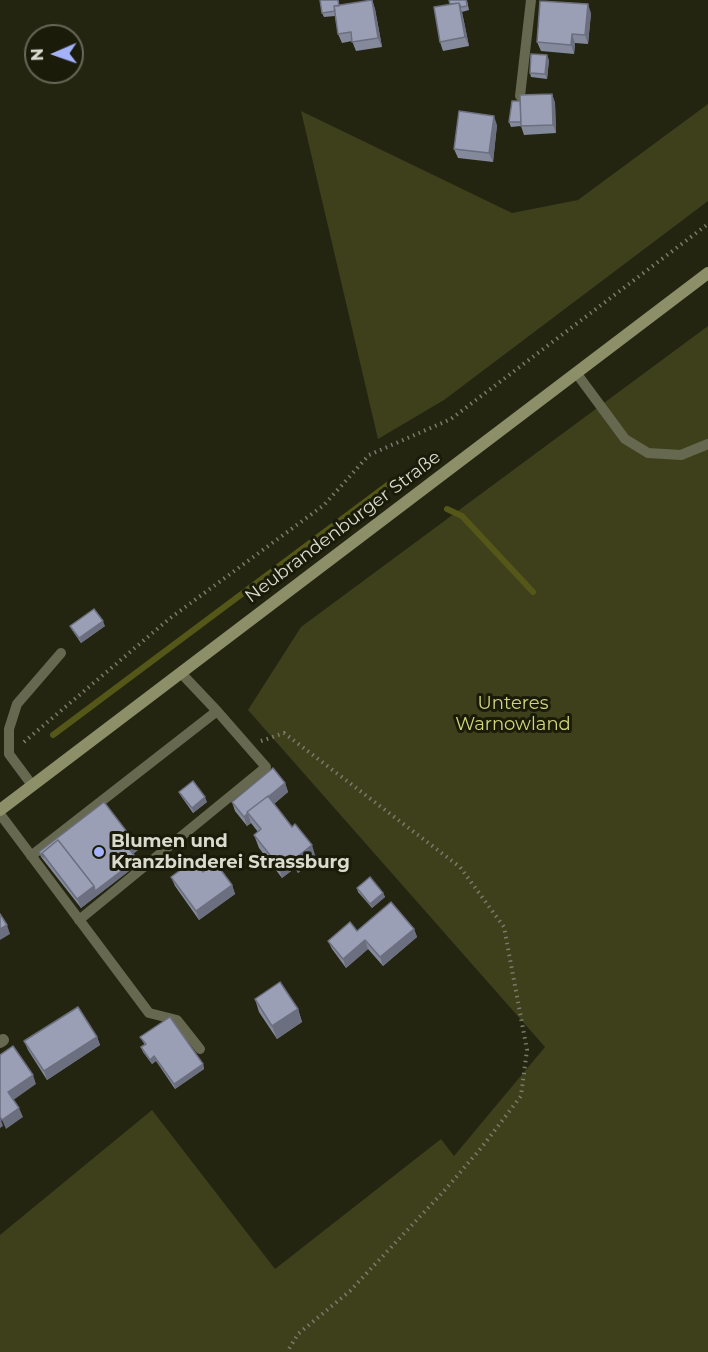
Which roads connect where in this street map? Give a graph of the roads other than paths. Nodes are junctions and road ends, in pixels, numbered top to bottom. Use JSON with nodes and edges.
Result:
{"nodes":[{"id":1,"x":531,"y":0,"type":"edge"},
{"id":2,"x":520,"y":96,"type":"edge"},
{"id":3,"x":708,"y":273,"type":"edge"},
{"id":4,"x":577,"y":374,"type":"junction"},
{"id":5,"x":708,"y":444,"type":"edge"},
{"id":6,"x":61,"y":653,"type":"dead end"},
{"id":7,"x":181,"y":673,"type":"junction"},
{"id":8,"x":217,"y":711,"type":"junction"},
{"id":9,"x":32,"y":785,"type":"junction"},
{"id":10,"x":0,"y":812,"type":"edge"},
{"id":11,"x":31,"y":856,"type":"junction"},
{"id":12,"x":79,"y":920,"type":"junction"},
{"id":13,"x":200,"y":1048,"type":"dead end"}],
"edges":[{"from":1,"to":2,"type":"lane"},
{"from":3,"to":4,"type":"main road","name":"Neubrandenburger Straße"},
{"from":4,"to":5,"type":"lane"},
{"from":4,"to":7,"type":"main road","name":"Neubrandenburger Straße"},
{"from":6,"to":9,"type":"lane"},
{"from":7,"to":8,"type":"lane"},
{"from":7,"to":9,"type":"main road","name":"Neubrandenburger Straße"},
{"from":8,"to":11,"type":"lane"},
{"from":8,"to":12,"type":"lane"},
{"from":9,"to":10,"type":"main road","name":"Neubrandenburger Straße"},
{"from":10,"to":11,"type":"lane"},
{"from":11,"to":12,"type":"lane"},
{"from":12,"to":13,"type":"lane"}]}
